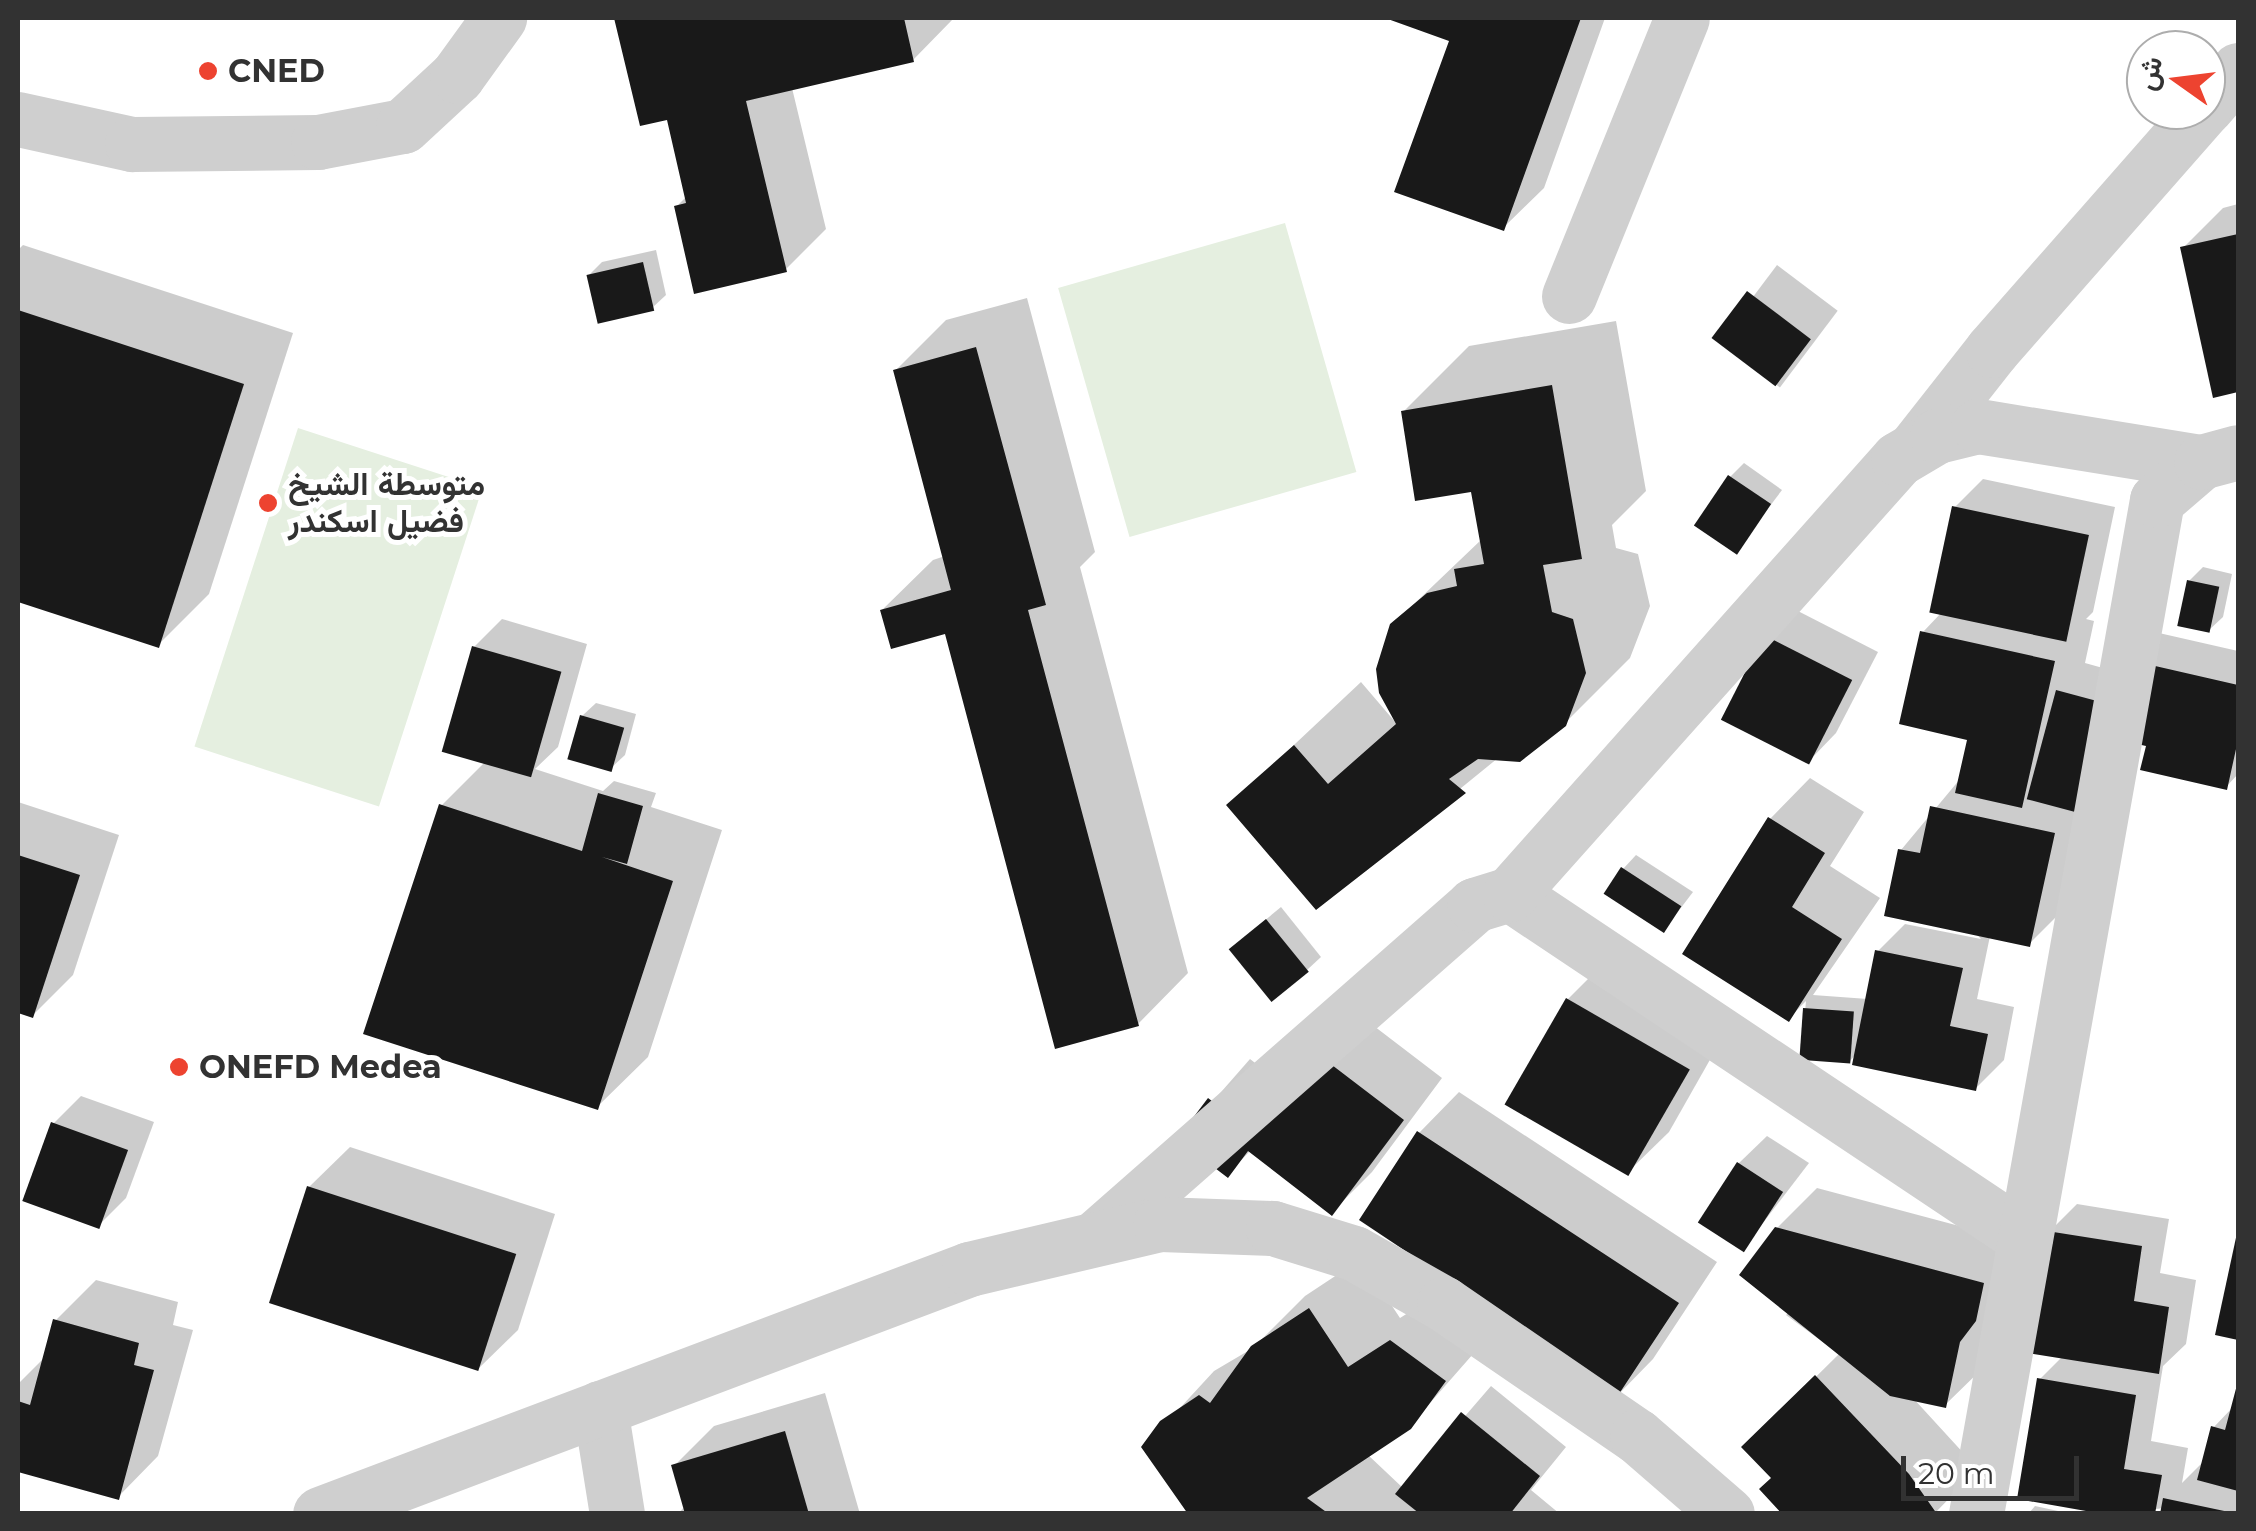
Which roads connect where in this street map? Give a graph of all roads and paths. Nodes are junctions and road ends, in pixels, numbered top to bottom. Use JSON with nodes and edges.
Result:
{"nodes":[{"id":1,"x":499,"y":18,"type":"edge"},
{"id":2,"x":1682,"y":18,"type":"edge"},
{"id":3,"x":18,"y":119,"type":"edge"},
{"id":4,"x":2185,"y":130,"type":"edge"},
{"id":5,"x":1569,"y":296,"type":"dead end"},
{"id":6,"x":1915,"y":448,"type":"junction"},
{"id":7,"x":2220,"y":457,"type":"edge"},
{"id":8,"x":1510,"y":894,"type":"junction"},
{"id":9,"x":2025,"y":1238,"type":"junction"},
{"id":10,"x":1092,"y":1240,"type":"junction"},
{"id":11,"x":600,"y":1408,"type":"junction"},
{"id":12,"x":320,"y":1514,"type":"edge"},
{"id":13,"x":616,"y":1514,"type":"edge"},
{"id":14,"x":1727,"y":1514,"type":"edge"},
{"id":15,"x":1976,"y":1514,"type":"edge"}],
"edges":[{"from":1,"to":3,"type":"street"},
{"from":2,"to":5,"type":"street"},
{"from":4,"to":6,"type":"street"},
{"from":6,"to":7,"type":"street"},
{"from":6,"to":8,"type":"street"},
{"from":7,"to":9,"type":"street"},
{"from":8,"to":9,"type":"street"},
{"from":8,"to":10,"type":"street"},
{"from":9,"to":15,"type":"street"},
{"from":10,"to":11,"type":"street"},
{"from":10,"to":14,"type":"street"},
{"from":11,"to":12,"type":"street"},
{"from":11,"to":13,"type":"street"}]}
